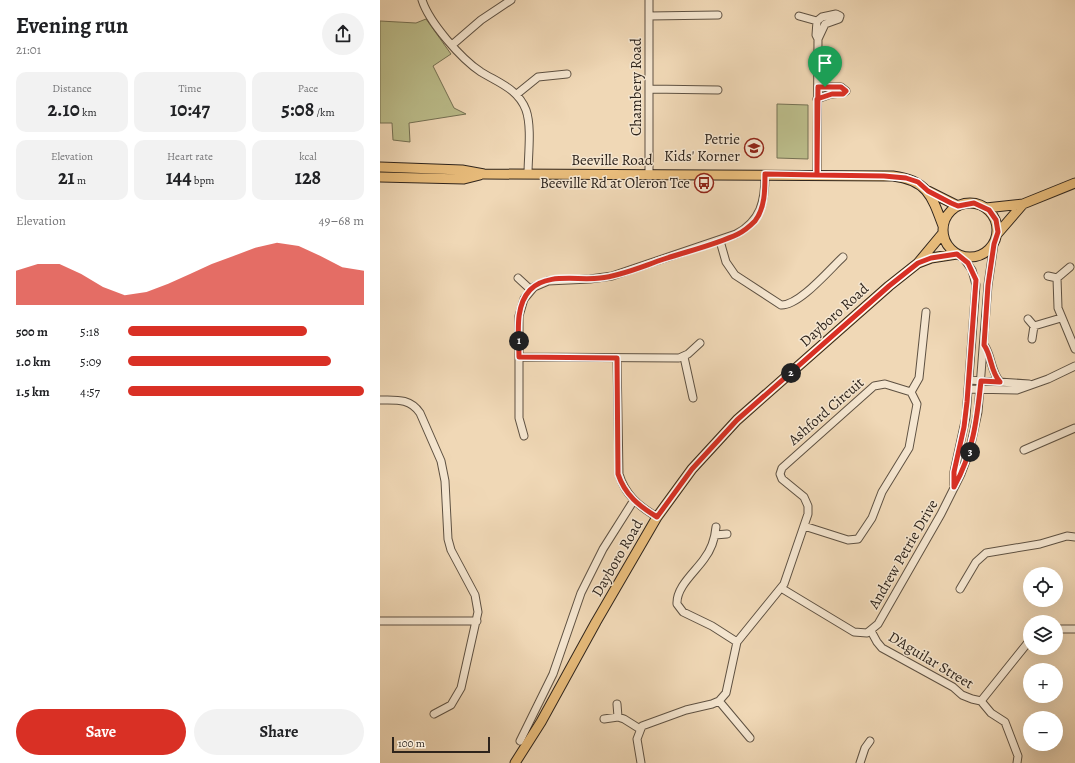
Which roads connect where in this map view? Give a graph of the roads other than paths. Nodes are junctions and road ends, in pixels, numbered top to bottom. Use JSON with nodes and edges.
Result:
{"nodes":[{"id":1,"x":422,"y":0,"type":"edge"},
{"id":2,"x":510,"y":0,"type":"edge"},
{"id":3,"x":649,"y":0,"type":"edge"},
{"id":4,"x":718,"y":15,"type":"dead end"},
{"id":5,"x":649,"y":16,"type":"junction"},
{"id":6,"x":799,"y":16,"type":"dead end"},
{"id":7,"x":817,"y":21,"type":"junction"},
{"id":8,"x":818,"y":39,"type":"junction"},
{"id":9,"x":452,"y":45,"type":"junction"},
{"id":10,"x":567,"y":74,"type":"dead end"},
{"id":11,"x":818,"y":87,"type":"junction"},
{"id":12,"x":649,"y":89,"type":"junction"},
{"id":13,"x":718,"y":90,"type":"dead end"},
{"id":14,"x":517,"y":94,"type":"junction"},
{"id":15,"x":817,"y":99,"type":"junction"},
{"id":16,"x":380,"y":167,"type":"edge"},
{"id":17,"x":484,"y":174,"type":"junction"},
{"id":18,"x":528,"y":174,"type":"junction"},
{"id":19,"x":649,"y":174,"type":"junction"},
{"id":20,"x":765,"y":174,"type":"junction"},
{"id":21,"x":817,"y":175,"type":"junction"},
{"id":22,"x":380,"y":177,"type":"edge"},
{"id":23,"x":1075,"y":183,"type":"edge"},
{"id":24,"x":928,"y":191,"type":"junction"},
{"id":25,"x":1023,"y":204,"type":"junction"},
{"id":26,"x":958,"y":206,"type":"junction"},
{"id":27,"x":986,"y":208,"type":"junction"},
{"id":28,"x":943,"y":229,"type":"junction"},
{"id":29,"x":998,"y":232,"type":"junction"},
{"id":30,"x":720,"y":241,"type":"junction"},
{"id":31,"x":994,"y":244,"type":"junction"},
{"id":32,"x":959,"y":255,"type":"junction"},
{"id":33,"x":843,"y":257,"type":"dead end"},
{"id":34,"x":918,"y":263,"type":"junction"},
{"id":35,"x":1070,"y":267,"type":"dead end"},
{"id":36,"x":1048,"y":276,"type":"dead end"},
{"id":37,"x":518,"y":278,"type":"dead end"},
{"id":38,"x":1057,"y":278,"type":"junction"},
{"id":39,"x":530,"y":290,"type":"junction"},
{"id":40,"x":926,"y":312,"type":"dead end"},
{"id":41,"x":1061,"y":318,"type":"junction"},
{"id":42,"x":1028,"y":320,"type":"dead end"},
{"id":43,"x":1034,"y":326,"type":"junction"},
{"id":44,"x":1032,"y":339,"type":"dead end"},
{"id":45,"x":700,"y":343,"type":"dead end"},
{"id":46,"x":984,"y":345,"type":"junction"},
{"id":47,"x":1075,"y":349,"type":"edge"},
{"id":48,"x":519,"y":357,"type":"junction"},
{"id":49,"x":684,"y":357,"type":"junction"},
{"id":50,"x":617,"y":358,"type":"junction"},
{"id":51,"x":1075,"y":366,"type":"edge"},
{"id":52,"x":969,"y":380,"type":"junction"},
{"id":53,"x":981,"y":381,"type":"junction"},
{"id":54,"x":1000,"y":382,"type":"junction"},
{"id":55,"x":1031,"y":384,"type":"junction"},
{"id":56,"x":968,"y":389,"type":"junction"},
{"id":57,"x":980,"y":390,"type":"junction"},
{"id":58,"x":911,"y":392,"type":"junction"},
{"id":59,"x":693,"y":398,"type":"dead end"},
{"id":60,"x":380,"y":400,"type":"edge"},
{"id":61,"x":1075,"y":428,"type":"edge"},
{"id":62,"x":524,"y":436,"type":"dead end"},
{"id":63,"x":1024,"y":450,"type":"dead end"},
{"id":64,"x":954,"y":487,"type":"junction"},
{"id":65,"x":634,"y":500,"type":"junction"},
{"id":66,"x":657,"y":517,"type":"junction"},
{"id":67,"x":804,"y":526,"type":"junction"},
{"id":68,"x":716,"y":527,"type":"dead end"},
{"id":69,"x":727,"y":534,"type":"dead end"},
{"id":70,"x":715,"y":535,"type":"junction"},
{"id":71,"x":1075,"y":537,"type":"edge"},
{"id":72,"x":781,"y":588,"type":"junction"},
{"id":73,"x":960,"y":589,"type":"dead end"},
{"id":74,"x":380,"y":621,"type":"edge"},
{"id":75,"x":477,"y":621,"type":"junction"},
{"id":76,"x":1063,"y":629,"type":"edge"},
{"id":77,"x":1075,"y":629,"type":"edge"},
{"id":78,"x":871,"y":631,"type":"junction"},
{"id":79,"x":737,"y":642,"type":"junction"},
{"id":80,"x":1023,"y":649,"type":"edge"},
{"id":81,"x":719,"y":701,"type":"junction"},
{"id":82,"x":981,"y":701,"type":"junction"},
{"id":83,"x":617,"y":704,"type":"dead end"},
{"id":84,"x":434,"y":714,"type":"dead end"},
{"id":85,"x":618,"y":717,"type":"junction"},
{"id":86,"x":604,"y":719,"type":"dead end"},
{"id":87,"x":640,"y":729,"type":"junction"},
{"id":88,"x":750,"y":738,"type":"dead end"},
{"id":89,"x":520,"y":741,"type":"dead end"},
{"id":90,"x":870,"y":741,"type":"dead end"},
{"id":91,"x":515,"y":763,"type":"edge"},
{"id":92,"x":640,"y":763,"type":"edge"},
{"id":93,"x":860,"y":763,"type":"edge"},
{"id":94,"x":1017,"y":763,"type":"edge"}],
"edges":[{"from":1,"to":9,"type":"street"},
{"from":2,"to":9,"type":"street"},
{"from":3,"to":5,"type":"street","name":"Chambery Road"},
{"from":4,"to":5,"type":"street"},
{"from":5,"to":12,"type":"street","name":"Chambery Road"},
{"from":6,"to":7,"type":"street"},
{"from":7,"to":8,"type":"street"},
{"from":7,"to":8,"type":"street"},
{"from":8,"to":11,"type":"street"},
{"from":9,"to":14,"type":"street"},
{"from":10,"to":14,"type":"street"},
{"from":11,"to":15,"type":"street"},
{"from":11,"to":15,"type":"street"},
{"from":12,"to":13,"type":"street"},
{"from":12,"to":19,"type":"street","name":"Chambery Road"},
{"from":14,"to":18,"type":"street"},
{"from":15,"to":21,"type":"street"},
{"from":16,"to":17,"type":"main road","name":"Beeville Road"},
{"from":17,"to":18,"type":"main road","name":"Beeville Road"},
{"from":17,"to":22,"type":"main road","name":"Beeville Road"},
{"from":18,"to":19,"type":"main road","name":"Beeville Road"},
{"from":19,"to":20,"type":"main road","name":"Beeville Road"},
{"from":20,"to":21,"type":"main road","name":"Beeville Road"},
{"from":20,"to":30,"type":"street"},
{"from":21,"to":24,"type":"main road","name":"Beeville Road"},
{"from":23,"to":25,"type":"main road"},
{"from":24,"to":26,"type":"main road","name":"Beeville Road"},
{"from":24,"to":28,"type":"main road"},
{"from":25,"to":27,"type":"main road"},
{"from":25,"to":29,"type":"main road"},
{"from":26,"to":27,"type":"main road"},
{"from":26,"to":28,"type":"main road"},
{"from":27,"to":29,"type":"main road"},
{"from":28,"to":32,"type":"main road"},
{"from":28,"to":34,"type":"main road","name":"Dayboro Road"},
{"from":29,"to":31,"type":"main road"},
{"from":30,"to":33,"type":"street"},
{"from":30,"to":39,"type":"street"},
{"from":31,"to":32,"type":"main road"},
{"from":31,"to":46,"type":"street","name":"Andrew Petrie Drive"},
{"from":32,"to":34,"type":"main road","name":"Dayboro Road"},
{"from":32,"to":52,"type":"street","name":"Andrew Petrie Drive"},
{"from":34,"to":66,"type":"main road","name":"Dayboro Road"},
{"from":35,"to":38,"type":"street"},
{"from":36,"to":38,"type":"street"},
{"from":37,"to":39,"type":"street"},
{"from":38,"to":41,"type":"street"},
{"from":39,"to":48,"type":"street"},
{"from":40,"to":58,"type":"street"},
{"from":41,"to":43,"type":"street"},
{"from":41,"to":47,"type":"street"},
{"from":42,"to":43,"type":"street"},
{"from":43,"to":44,"type":"street"},
{"from":45,"to":49,"type":"street"},
{"from":46,"to":53,"type":"street","name":"Andrew Petrie Drive"},
{"from":46,"to":54,"type":"street"},
{"from":48,"to":50,"type":"street"},
{"from":48,"to":62,"type":"street"},
{"from":49,"to":50,"type":"street"},
{"from":49,"to":59,"type":"street"},
{"from":50,"to":65,"type":"street"},
{"from":51,"to":55,"type":"street"},
{"from":52,"to":53,"type":"street"},
{"from":52,"to":56,"type":"street","name":"Andrew Petrie Drive"},
{"from":53,"to":54,"type":"street"},
{"from":53,"to":57,"type":"street","name":"Andrew Petrie Drive"},
{"from":54,"to":55,"type":"street"},
{"from":55,"to":57,"type":"street"},
{"from":56,"to":57,"type":"street"},
{"from":56,"to":64,"type":"street","name":"Andrew Petrie Drive"},
{"from":57,"to":64,"type":"street","name":"Andrew Petrie Drive"},
{"from":58,"to":67,"type":"street"},
{"from":58,"to":67,"type":"street","name":"Ashford Circuit"},
{"from":60,"to":75,"type":"street"},
{"from":61,"to":63,"type":"street"},
{"from":64,"to":78,"type":"street","name":"Andrew Petrie Drive"},
{"from":65,"to":66,"type":"street"},
{"from":65,"to":89,"type":"street","name":"Dayboro Road"},
{"from":66,"to":91,"type":"main road","name":"Dayboro Road"},
{"from":67,"to":72,"type":"street","name":"Ashford Circuit"},
{"from":68,"to":70,"type":"street"},
{"from":69,"to":70,"type":"street"},
{"from":70,"to":79,"type":"street"},
{"from":71,"to":73,"type":"street"},
{"from":72,"to":78,"type":"street"},
{"from":72,"to":79,"type":"street","name":"Ashford Circuit"},
{"from":74,"to":75,"type":"street"},
{"from":75,"to":84,"type":"street"},
{"from":76,"to":77,"type":"street"},
{"from":78,"to":82,"type":"street","name":"D'Aguilar Street"},
{"from":79,"to":81,"type":"street"},
{"from":80,"to":82,"type":"street"},
{"from":81,"to":87,"type":"street"},
{"from":81,"to":88,"type":"street"},
{"from":82,"to":94,"type":"street","name":"D'Aguilar Street"},
{"from":83,"to":85,"type":"street"},
{"from":85,"to":86,"type":"street"},
{"from":85,"to":87,"type":"street"},
{"from":87,"to":92,"type":"street"},
{"from":90,"to":93,"type":"street"}]}
